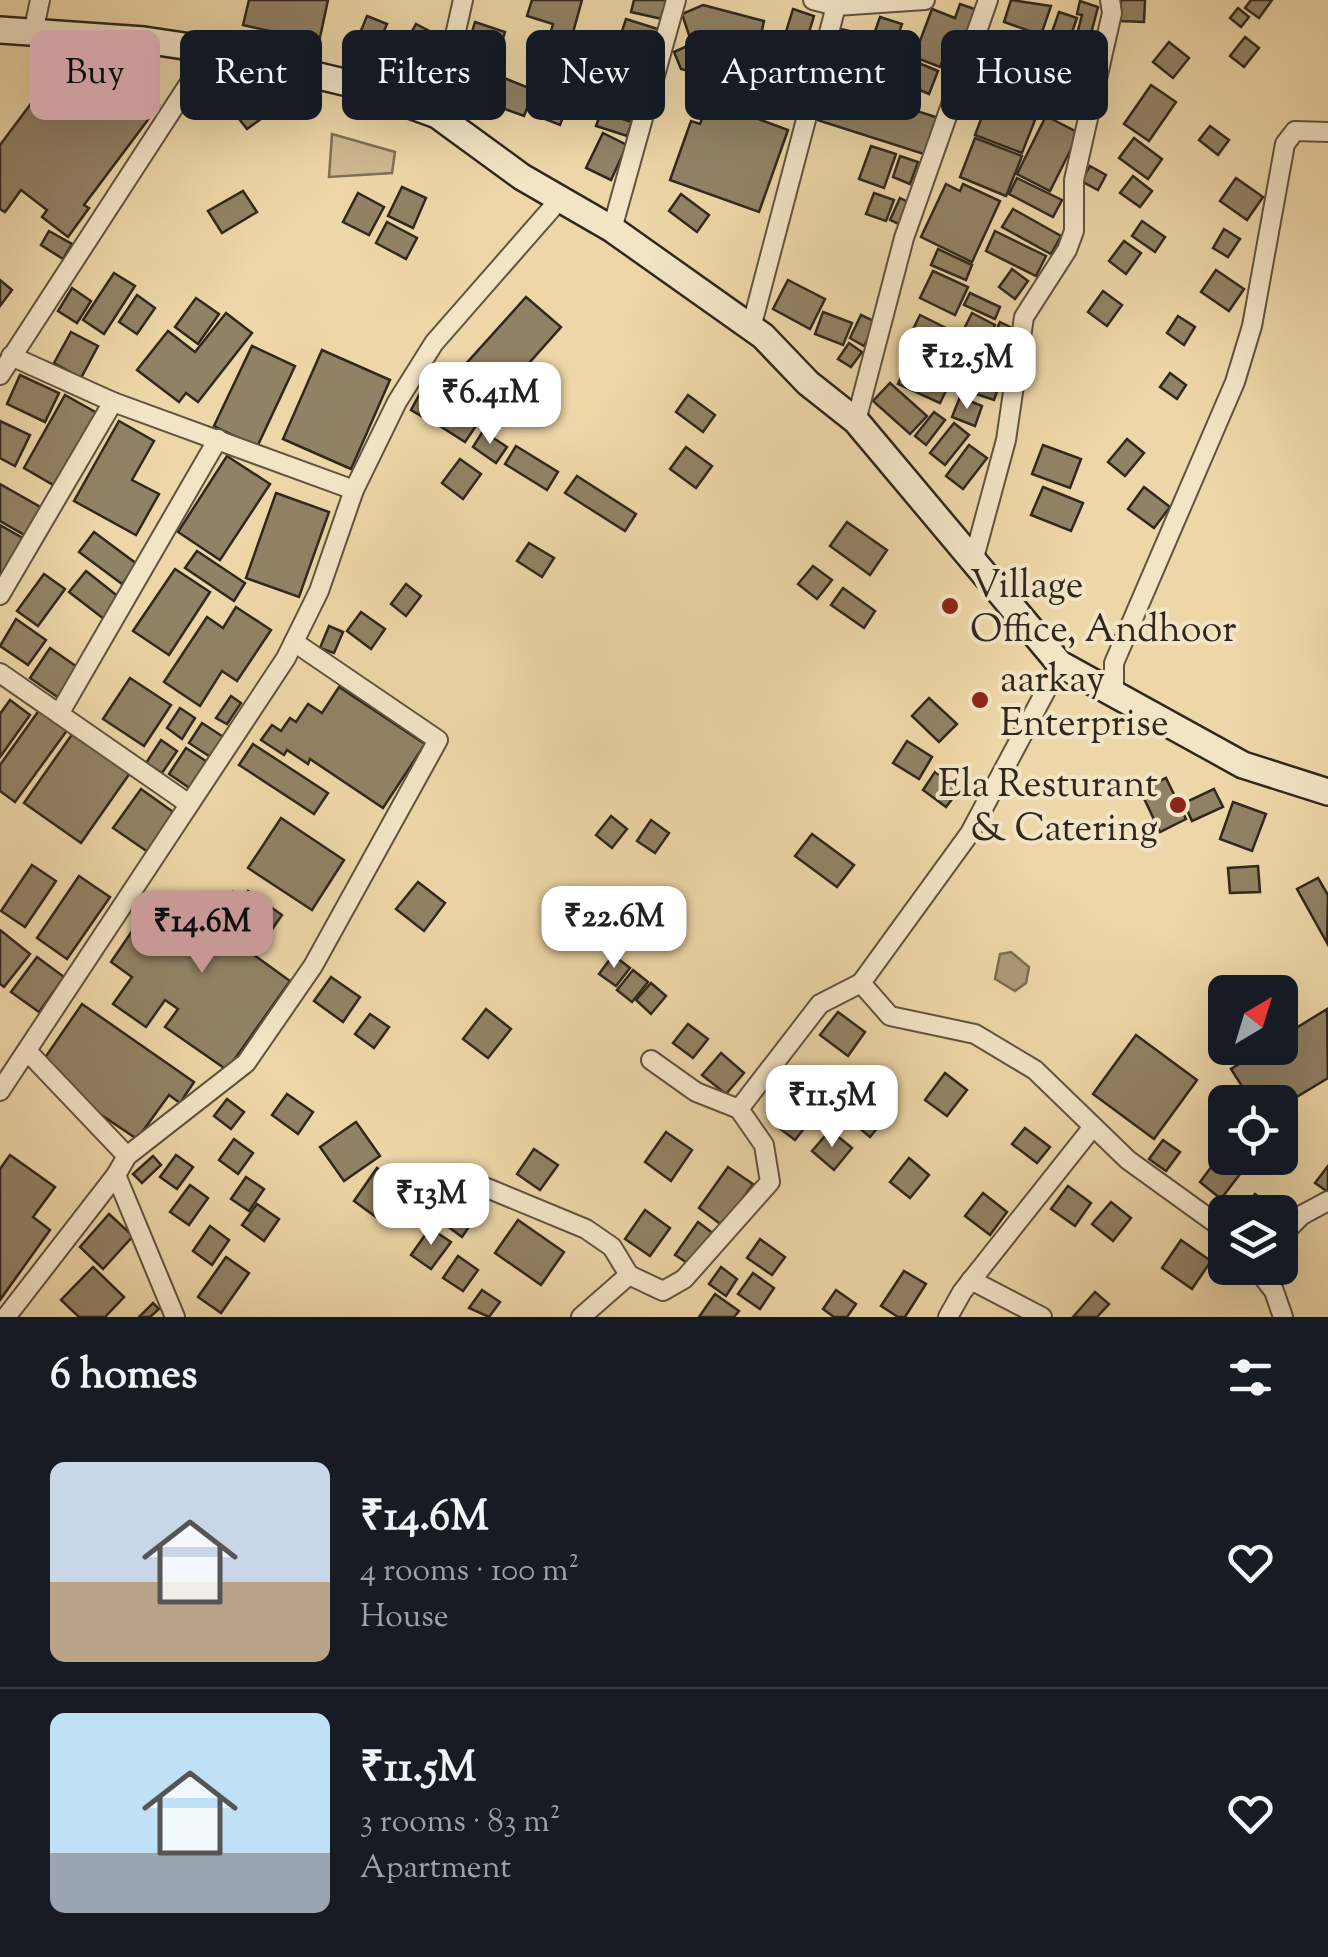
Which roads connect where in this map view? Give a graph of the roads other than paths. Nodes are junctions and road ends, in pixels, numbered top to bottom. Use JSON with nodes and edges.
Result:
{"nodes":[{"id":1,"x":40,"y":0,"type":"edge"},
{"id":2,"x":463,"y":0,"type":"edge"},
{"id":3,"x":676,"y":0,"type":"edge"},
{"id":4,"x":813,"y":0,"type":"edge"},
{"id":5,"x":925,"y":0,"type":"edge"},
{"id":6,"x":988,"y":0,"type":"edge"},
{"id":7,"x":1110,"y":0,"type":"edge"},
{"id":8,"x":905,"y":2,"type":"edge"},
{"id":9,"x":836,"y":6,"type":"junction"},
{"id":10,"x":0,"y":30,"type":"edge"},
{"id":11,"x":34,"y":30,"type":"edge"},
{"id":12,"x":456,"y":30,"type":"edge"},
{"id":13,"x":30,"y":34,"type":"edge"},
{"id":14,"x":180,"y":98,"type":"edge"},
{"id":15,"x":445,"y":120,"type":"edge"},
{"id":16,"x":1328,"y":132,"type":"edge"},
{"id":17,"x":560,"y":200,"type":"junction"},
{"id":18,"x":612,"y":229,"type":"junction"},
{"id":19,"x":751,"y":328,"type":"junction"},
{"id":20,"x":12,"y":356,"type":"junction"},
{"id":21,"x":0,"y":376,"type":"edge"},
{"id":22,"x":113,"y":402,"type":"junction"},
{"id":23,"x":856,"y":422,"type":"junction"},
{"id":24,"x":218,"y":439,"type":"junction"},
{"id":25,"x":354,"y":490,"type":"junction"},
{"id":26,"x":974,"y":558,"type":"junction"},
{"id":27,"x":0,"y":595,"type":"edge"},
{"id":28,"x":294,"y":642,"type":"junction"},
{"id":29,"x":1060,"y":664,"type":"junction"},
{"id":30,"x":0,"y":673,"type":"edge"},
{"id":31,"x":1114,"y":692,"type":"junction"},
{"id":32,"x":59,"y":714,"type":"junction"},
{"id":33,"x":1328,"y":792,"type":"edge"},
{"id":34,"x":189,"y":804,"type":"junction"},
{"id":35,"x":861,"y":983,"type":"junction"},
{"id":36,"x":28,"y":1052,"type":"junction"},
{"id":37,"x":651,"y":1060,"type":"dead end"},
{"id":38,"x":0,"y":1091,"type":"edge"},
{"id":39,"x":739,"y":1109,"type":"junction"},
{"id":40,"x":1092,"y":1128,"type":"junction"},
{"id":41,"x":127,"y":1156,"type":"junction"},
{"id":42,"x":116,"y":1175,"type":"junction"},
{"id":43,"x":486,"y":1188,"type":"dead end"},
{"id":44,"x":1328,"y":1201,"type":"edge"},
{"id":45,"x":1208,"y":1217,"type":"edge"},
{"id":46,"x":1298,"y":1219,"type":"edge"},
{"id":47,"x":628,"y":1275,"type":"junction"},
{"id":48,"x":971,"y":1280,"type":"junction"},
{"id":49,"x":1269,"y":1285,"type":"edge"},
{"id":50,"x":6,"y":1317,"type":"edge"},
{"id":51,"x":175,"y":1317,"type":"edge"},
{"id":52,"x":581,"y":1317,"type":"edge"},
{"id":53,"x":948,"y":1317,"type":"edge"},
{"id":54,"x":1042,"y":1317,"type":"edge"},
{"id":55,"x":1283,"y":1317,"type":"edge"}],
"edges":[{"from":1,"to":11,"type":"street"},
{"from":2,"to":12,"type":"street"},
{"from":3,"to":18,"type":"street"},
{"from":4,"to":9,"type":"street"},
{"from":5,"to":8,"type":"street"},
{"from":6,"to":23,"type":"street"},
{"from":7,"to":26,"type":"street"},
{"from":8,"to":9,"type":"street"},
{"from":9,"to":19,"type":"street"},
{"from":10,"to":13,"type":"main road"},
{"from":14,"to":20,"type":"street"},
{"from":15,"to":17,"type":"main road"},
{"from":16,"to":31,"type":"street"},
{"from":17,"to":18,"type":"main road"},
{"from":17,"to":25,"type":"street"},
{"from":18,"to":19,"type":"main road"},
{"from":19,"to":23,"type":"main road"},
{"from":20,"to":21,"type":"street"},
{"from":20,"to":22,"type":"street"},
{"from":22,"to":24,"type":"street"},
{"from":22,"to":27,"type":"street"},
{"from":23,"to":26,"type":"main road"},
{"from":24,"to":25,"type":"street"},
{"from":24,"to":32,"type":"street"},
{"from":25,"to":28,"type":"street"},
{"from":26,"to":29,"type":"main road"},
{"from":28,"to":34,"type":"street"},
{"from":28,"to":41,"type":"street"},
{"from":29,"to":31,"type":"main road"},
{"from":29,"to":35,"type":"street"},
{"from":30,"to":32,"type":"street"},
{"from":31,"to":33,"type":"main road"},
{"from":32,"to":34,"type":"street"},
{"from":34,"to":36,"type":"street"},
{"from":35,"to":39,"type":"street"},
{"from":35,"to":40,"type":"street"},
{"from":36,"to":38,"type":"street"},
{"from":36,"to":41,"type":"street"},
{"from":37,"to":39,"type":"street"},
{"from":39,"to":47,"type":"street"},
{"from":40,"to":45,"type":"street"},
{"from":40,"to":48,"type":"street"},
{"from":41,"to":42,"type":"street"},
{"from":42,"to":50,"type":"street"},
{"from":42,"to":51,"type":"street"},
{"from":43,"to":47,"type":"street"},
{"from":44,"to":46,"type":"street"},
{"from":47,"to":52,"type":"street"},
{"from":48,"to":53,"type":"street"},
{"from":48,"to":54,"type":"street"},
{"from":49,"to":55,"type":"street"}]}
